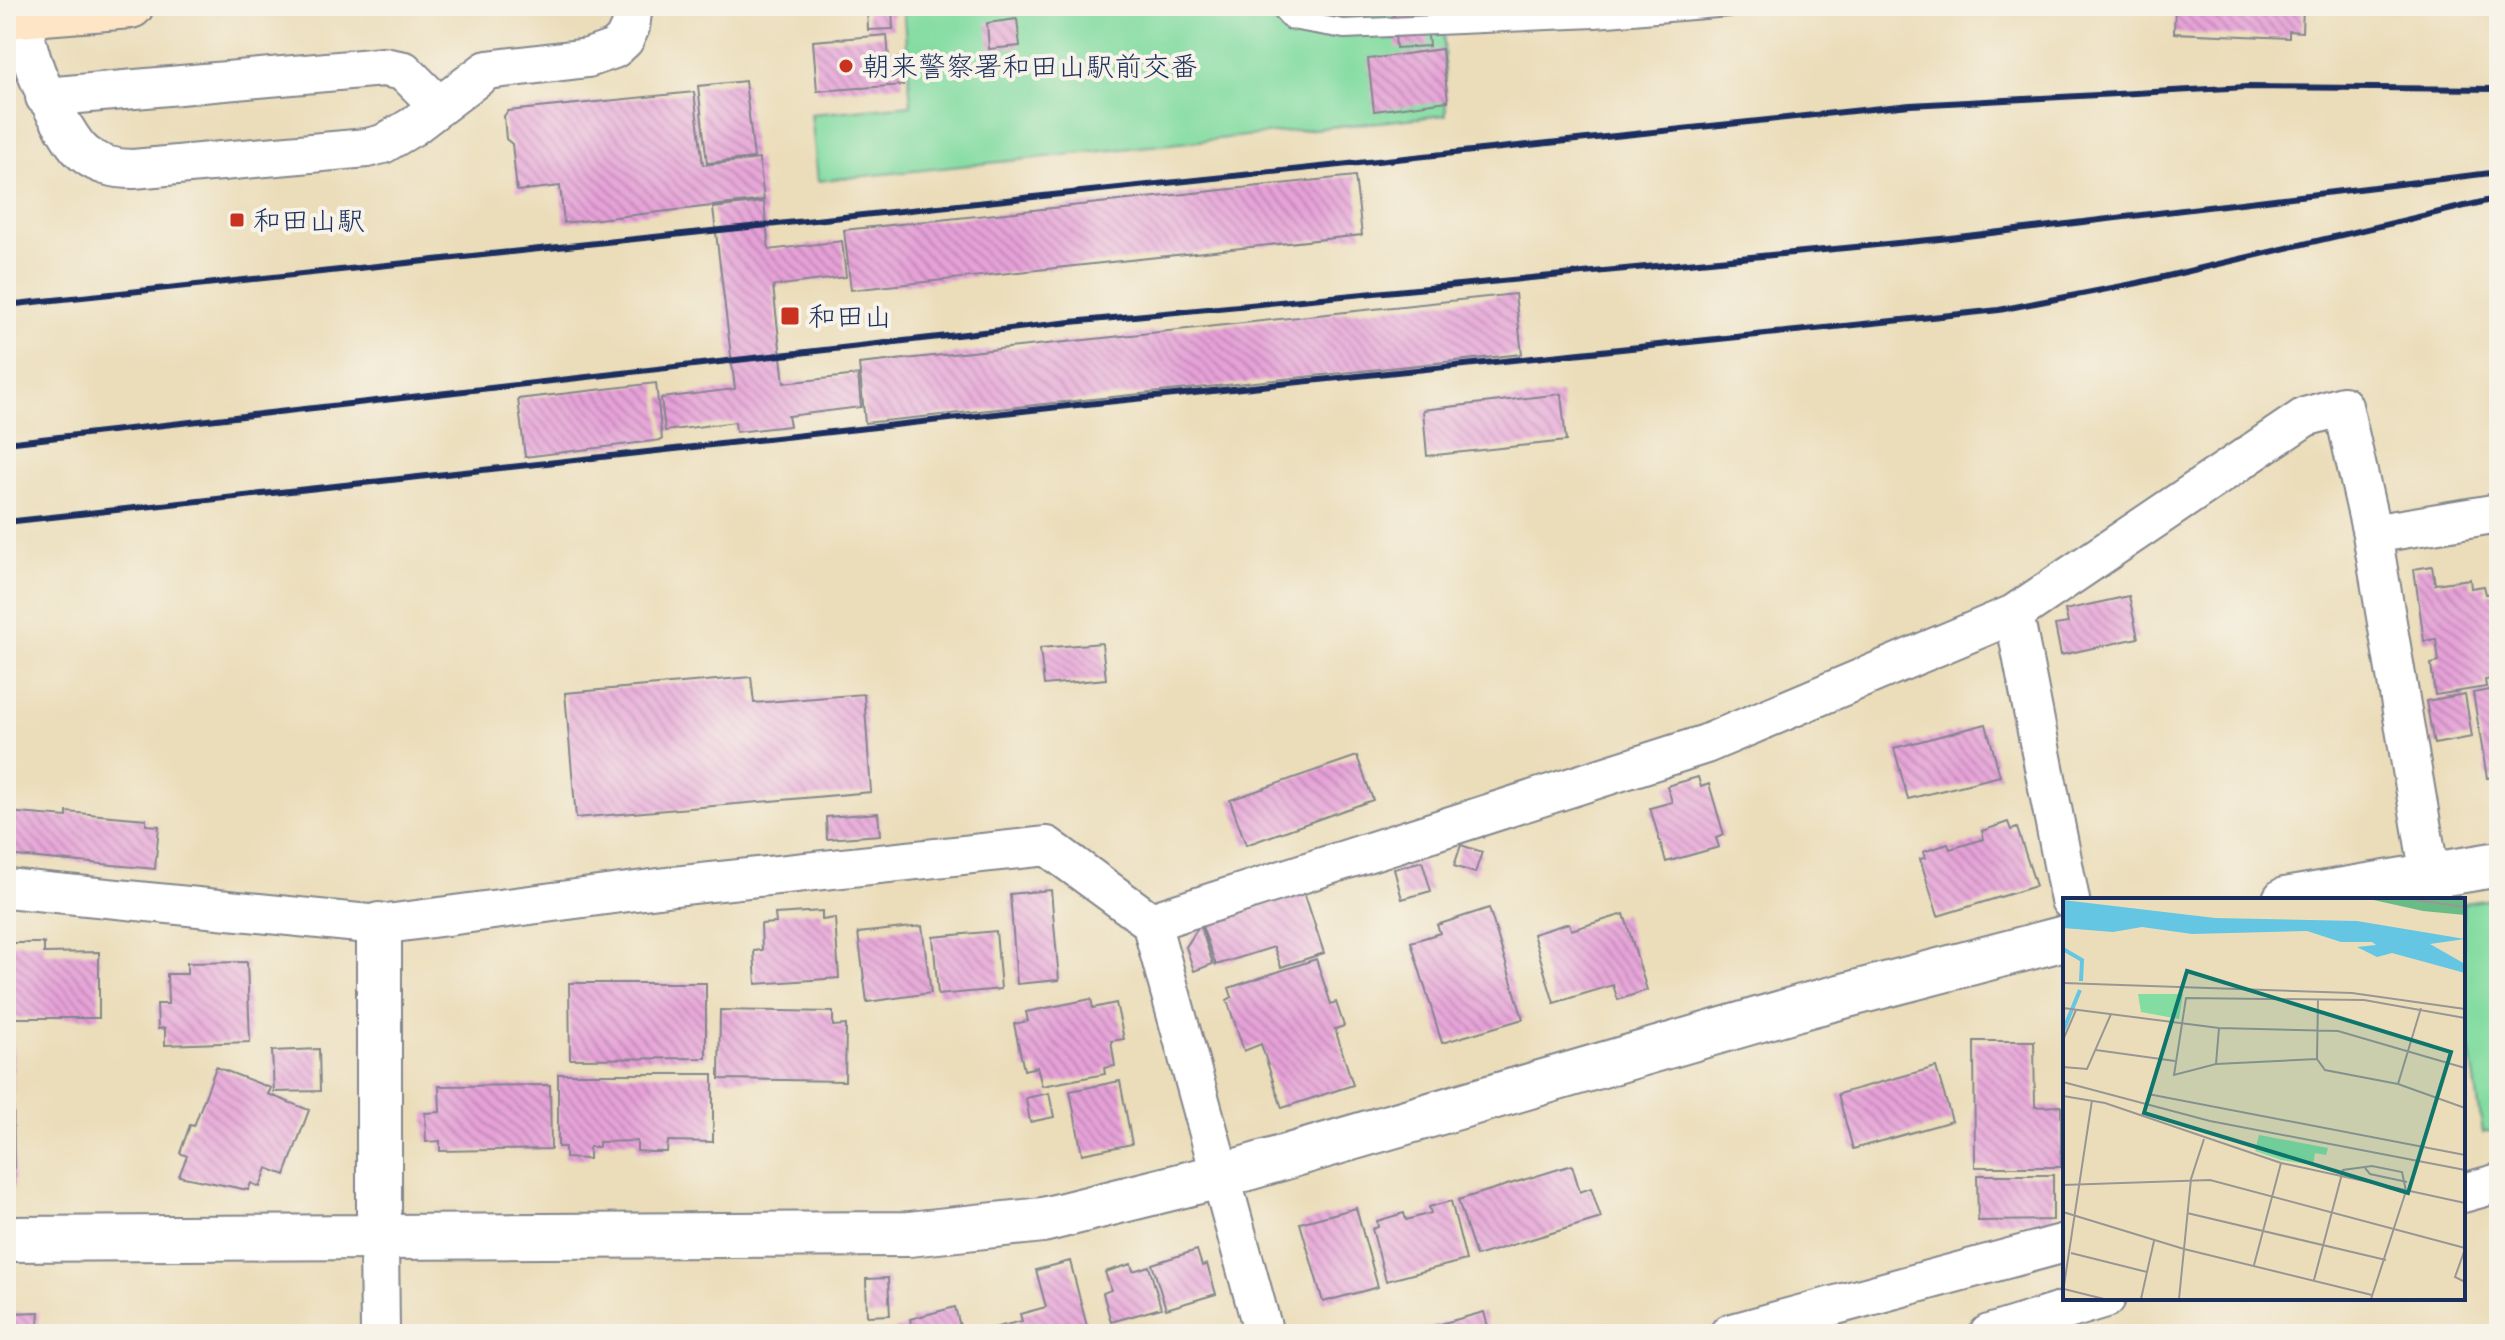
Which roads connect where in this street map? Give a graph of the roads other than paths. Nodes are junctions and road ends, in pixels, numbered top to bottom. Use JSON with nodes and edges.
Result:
{"nodes":[{"id":1,"x":131,"y":6,"type":"edge"},
{"id":2,"x":633,"y":6,"type":"edge"},
{"id":3,"x":1278,"y":6,"type":"edge"},
{"id":4,"x":1741,"y":6,"type":"edge"},
{"id":5,"x":17,"y":12,"type":"edge"},
{"id":6,"x":45,"y":97,"type":"junction"},
{"id":7,"x":439,"y":106,"type":"junction"},
{"id":8,"x":2499,"y":513,"type":"edge"},
{"id":9,"x":2372,"y":534,"type":"junction"},
{"id":10,"x":2014,"y":614,"type":"junction"},
{"id":11,"x":2499,"y":864,"type":"edge"},
{"id":12,"x":6,"y":888,"type":"edge"},
{"id":13,"x":2431,"y":888,"type":"edge"},
{"id":14,"x":2070,"y":898,"type":"edge"},
{"id":15,"x":2309,"y":898,"type":"edge"},
{"id":16,"x":1151,"y":922,"type":"junction"},
{"id":17,"x":379,"y":925,"type":"junction"},
{"id":18,"x":2063,"y":939,"type":"edge"},
{"id":19,"x":1220,"y":1176,"type":"junction"},
{"id":20,"x":2499,"y":1183,"type":"edge"},
{"id":21,"x":2465,"y":1192,"type":"edge"},
{"id":22,"x":379,"y":1237,"type":"junction"},
{"id":23,"x":6,"y":1239,"type":"edge"},
{"id":24,"x":2063,"y":1244,"type":"edge"},
{"id":25,"x":2100,"y":1300,"type":"edge"},
{"id":26,"x":380,"y":1334,"type":"edge"},
{"id":27,"x":1264,"y":1334,"type":"edge"},
{"id":28,"x":1729,"y":1334,"type":"edge"},
{"id":29,"x":1989,"y":1334,"type":"edge"}],
"edges":[{"from":1,"to":5,"type":"main road"},
{"from":2,"to":7,"type":"street"},
{"from":3,"to":4,"type":"lane"},
{"from":5,"to":6,"type":"street"},
{"from":6,"to":7,"type":"street"},
{"from":6,"to":7,"type":"street"},
{"from":8,"to":9,"type":"street"},
{"from":9,"to":10,"type":"street"},
{"from":9,"to":13,"type":"street"},
{"from":10,"to":14,"type":"street"},
{"from":10,"to":16,"type":"street"},
{"from":11,"to":13,"type":"street"},
{"from":12,"to":17,"type":"street"},
{"from":13,"to":15,"type":"street"},
{"from":16,"to":17,"type":"street"},
{"from":16,"to":19,"type":"street"},
{"from":17,"to":22,"type":"street"},
{"from":18,"to":19,"type":"street"},
{"from":19,"to":22,"type":"street"},
{"from":19,"to":27,"type":"street"},
{"from":20,"to":21,"type":"street"},
{"from":22,"to":23,"type":"street"},
{"from":22,"to":26,"type":"street"},
{"from":24,"to":28,"type":"street"},
{"from":25,"to":29,"type":"street"}]}
